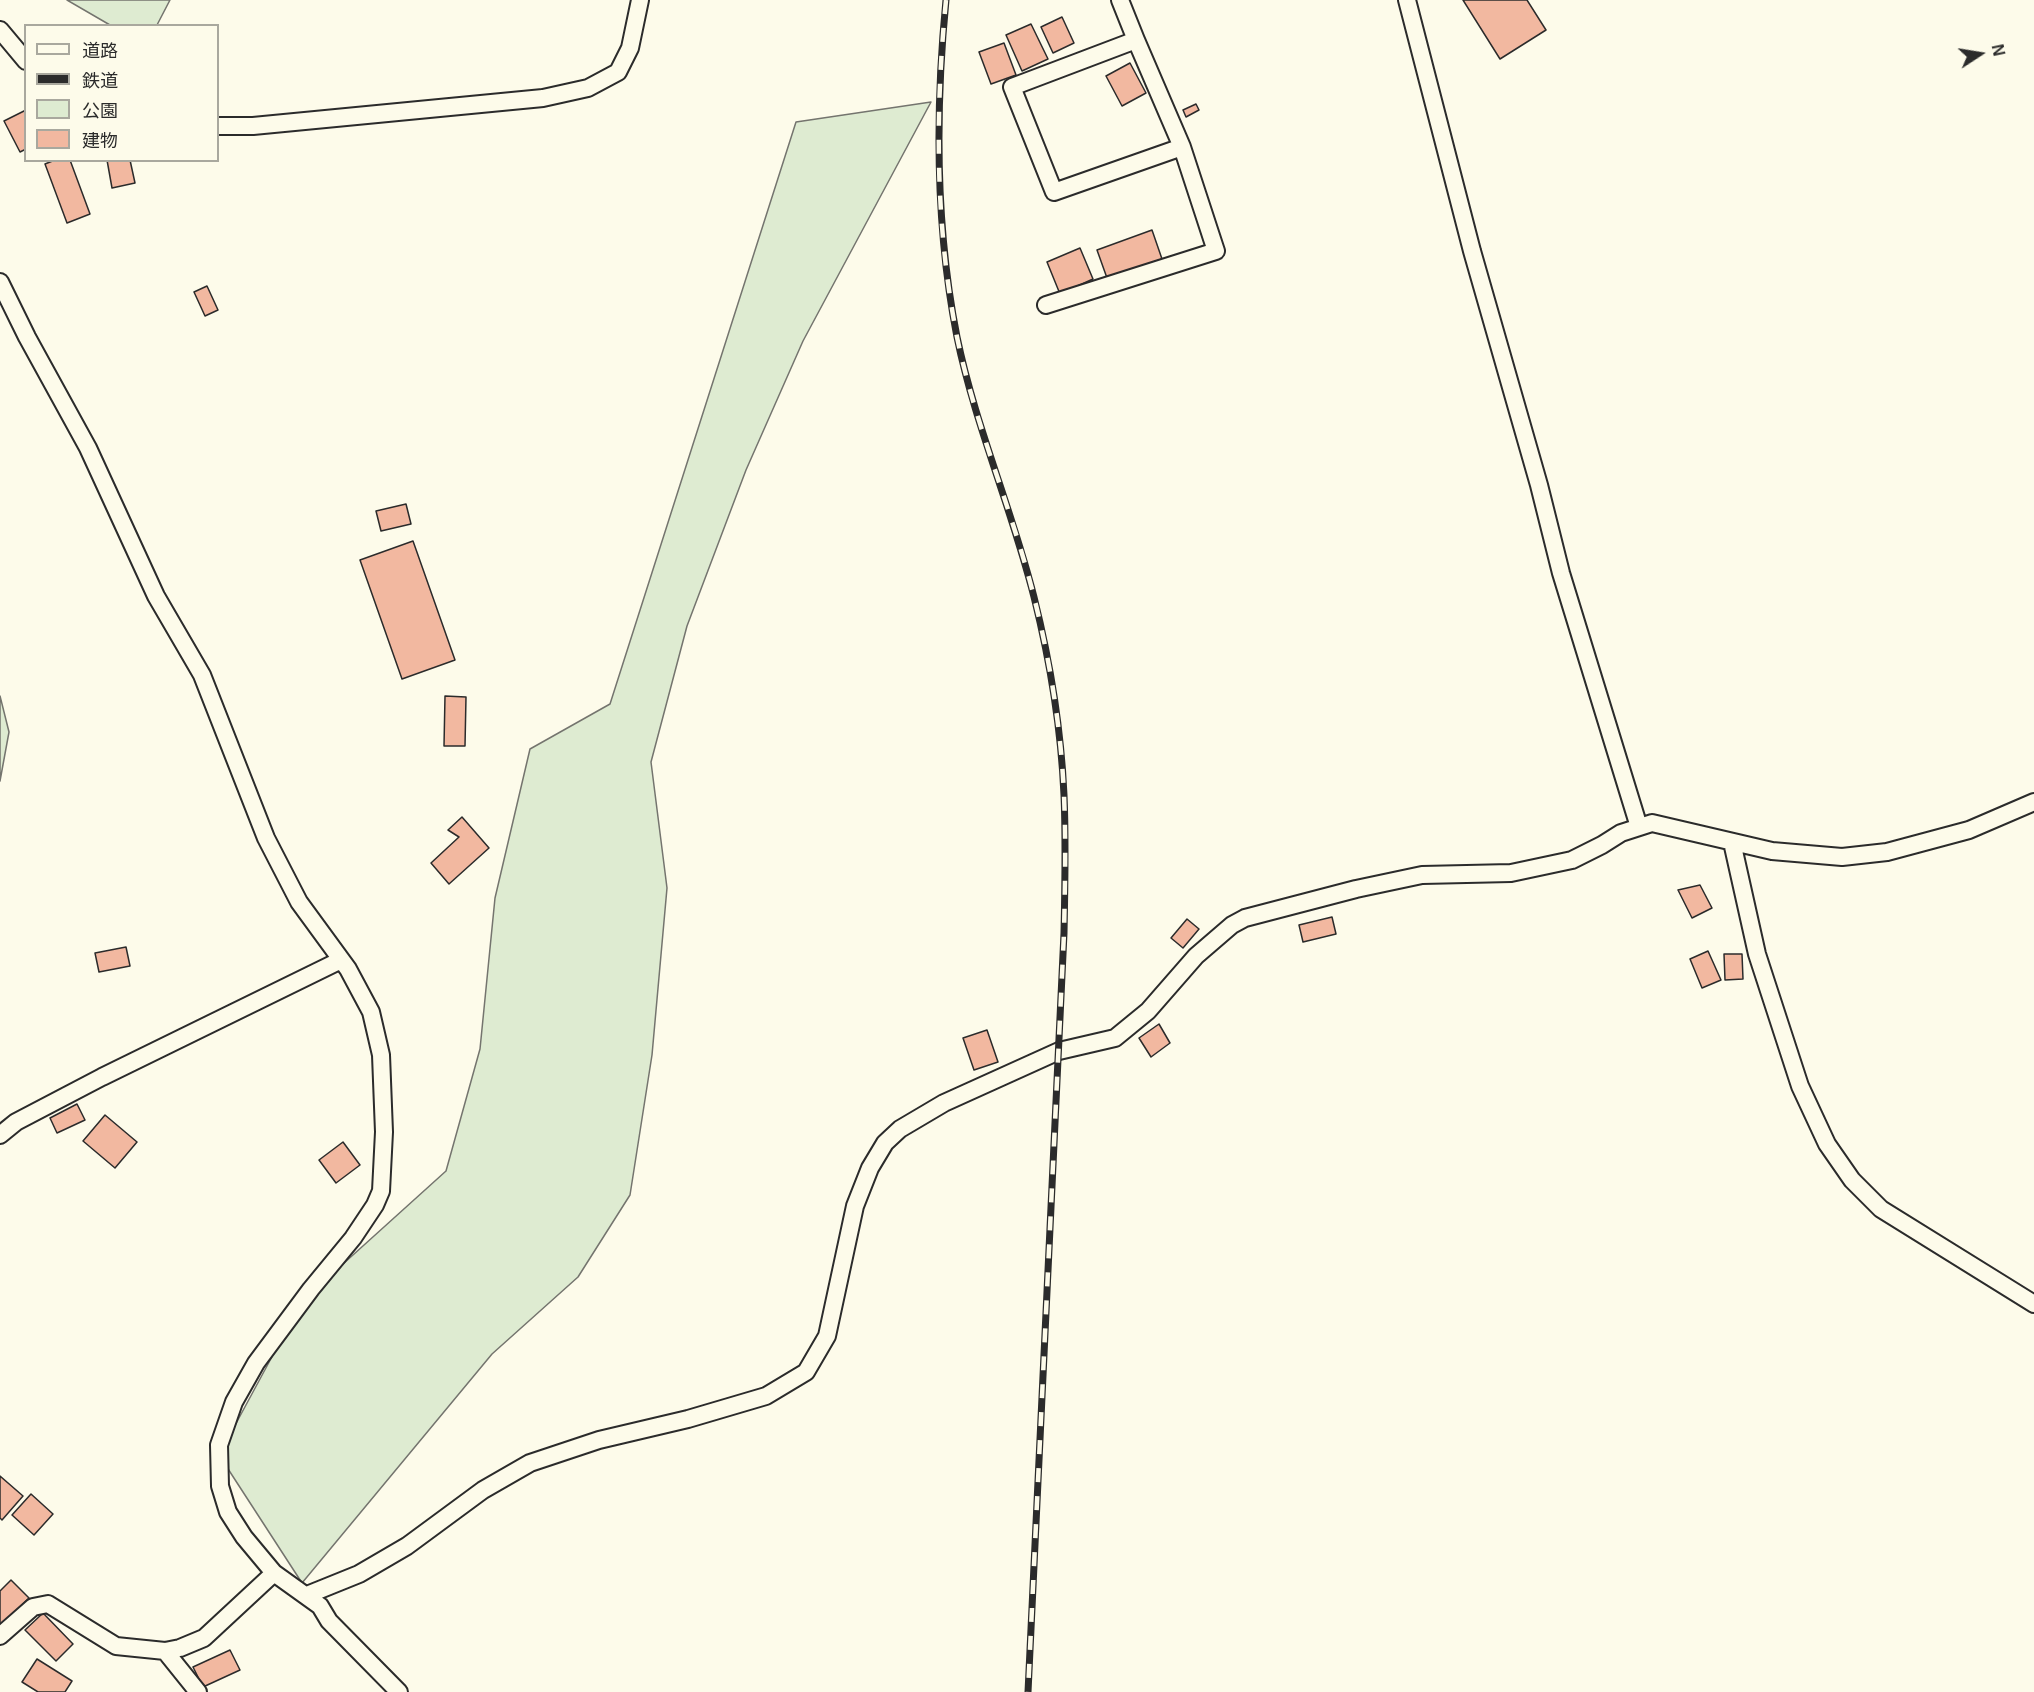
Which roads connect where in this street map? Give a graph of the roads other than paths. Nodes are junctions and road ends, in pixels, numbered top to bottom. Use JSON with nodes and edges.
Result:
{"nodes":[{"id":1,"x":640,"y":0,"type":"edge"},
{"id":2,"x":1120,"y":0,"type":"edge"},
{"id":3,"x":1407,"y":0,"type":"edge"},
{"id":4,"x":0,"y":30,"type":"edge"},
{"id":5,"x":1136,"y":40,"type":"junction"},
{"id":6,"x":24,"y":59,"type":"edge"},
{"id":7,"x":219,"y":126,"type":"edge"},
{"id":8,"x":1182,"y":147,"type":"junction"},
{"id":9,"x":0,"y":282,"type":"edge"},
{"id":10,"x":1046,"y":305,"type":"dead end"},
{"id":11,"x":2034,"y":802,"type":"edge"},
{"id":12,"x":1639,"y":827,"type":"junction"},
{"id":13,"x":1732,"y":842,"type":"junction"},
{"id":14,"x":340,"y":960,"type":"junction"},
{"id":15,"x":0,"y":1135,"type":"edge"},
{"id":16,"x":2034,"y":1304,"type":"edge"},
{"id":17,"x":274,"y":1573,"type":"junction"},
{"id":18,"x":307,"y":1595,"type":"junction"},
{"id":19,"x":0,"y":1636,"type":"edge"},
{"id":20,"x":165,"y":1651,"type":"junction"},
{"id":21,"x":198,"y":1692,"type":"edge"},
{"id":22,"x":399,"y":1692,"type":"edge"}],
"edges":[{"from":1,"to":7,"type":"street"},
{"from":2,"to":5,"type":"street"},
{"from":3,"to":12,"type":"street"},
{"from":4,"to":6,"type":"street"},
{"from":5,"to":8,"type":"street"},
{"from":5,"to":8,"type":"street"},
{"from":8,"to":10,"type":"street"},
{"from":9,"to":14,"type":"street"},
{"from":11,"to":13,"type":"street"},
{"from":12,"to":13,"type":"street"},
{"from":12,"to":18,"type":"street"},
{"from":13,"to":16,"type":"street"},
{"from":14,"to":15,"type":"street"},
{"from":14,"to":17,"type":"street"},
{"from":17,"to":18,"type":"street"},
{"from":17,"to":20,"type":"street"},
{"from":18,"to":22,"type":"street"},
{"from":19,"to":20,"type":"street"},
{"from":20,"to":21,"type":"street"}]}
